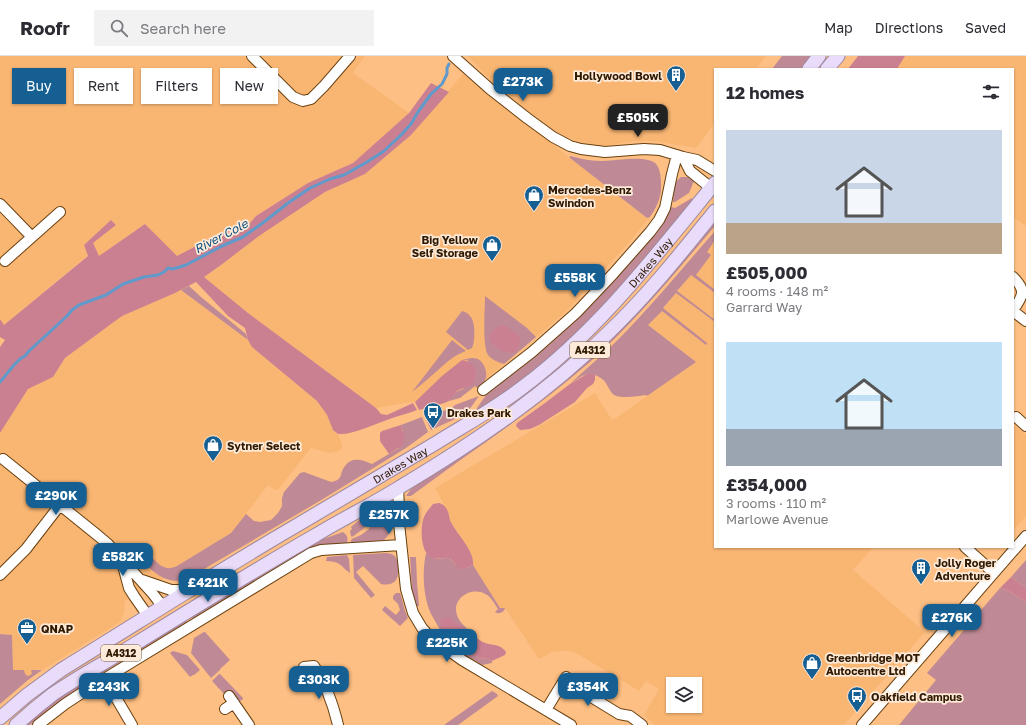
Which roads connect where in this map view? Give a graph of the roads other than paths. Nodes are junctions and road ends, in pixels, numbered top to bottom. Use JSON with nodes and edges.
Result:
{"nodes":[{"id":1,"x":252,"y":56,"type":"edge"},
{"id":2,"x":350,"y":56,"type":"edge"},
{"id":3,"x":453,"y":56,"type":"edge"},
{"id":4,"x":819,"y":56,"type":"edge"},
{"id":5,"x":838,"y":56,"type":"edge"},
{"id":6,"x":810,"y":68,"type":"edge"},
{"id":7,"x":829,"y":68,"type":"edge"},
{"id":8,"x":680,"y":156,"type":"junction"},
{"id":9,"x":714,"y":170,"type":"edge"},
{"id":10,"x":714,"y":188,"type":"edge"},
{"id":11,"x":0,"y":204,"type":"edge"},
{"id":12,"x":60,"y":212,"type":"dead end"},
{"id":13,"x":714,"y":212,"type":"edge"},
{"id":14,"x":32,"y":237,"type":"junction"},
{"id":15,"x":4,"y":262,"type":"dead end"},
{"id":16,"x":1014,"y":278,"type":"edge"},
{"id":17,"x":1014,"y":310,"type":"edge"},
{"id":18,"x":1014,"y":312,"type":"edge"},
{"id":19,"x":1026,"y":321,"type":"edge"},
{"id":20,"x":484,"y":390,"type":"dead end"},
{"id":21,"x":1016,"y":417,"type":"dead end"},
{"id":22,"x":1026,"y":426,"type":"edge"},
{"id":23,"x":3,"y":460,"type":"dead end"},
{"id":24,"x":398,"y":488,"type":"junction"},
{"id":25,"x":60,"y":505,"type":"junction"},
{"id":26,"x":363,"y":508,"type":"junction"},
{"id":27,"x":314,"y":516,"type":"junction"},
{"id":28,"x":399,"y":523,"type":"junction"},
{"id":29,"x":1026,"y":536,"type":"edge"},
{"id":30,"x":401,"y":545,"type":"junction"},
{"id":31,"x":966,"y":548,"type":"edge"},
{"id":32,"x":122,"y":560,"type":"junction"},
{"id":33,"x":994,"y":573,"type":"junction"},
{"id":34,"x":0,"y":575,"type":"edge"},
{"id":35,"x":140,"y":580,"type":"junction"},
{"id":36,"x":191,"y":590,"type":"junction"},
{"id":37,"x":162,"y":607,"type":"junction"},
{"id":38,"x":148,"y":616,"type":"junction"},
{"id":39,"x":163,"y":627,"type":"junction"},
{"id":40,"x":304,"y":667,"type":"dead end"},
{"id":41,"x":105,"y":679,"type":"junction"},
{"id":42,"x":225,"y":709,"type":"dead end"},
{"id":43,"x":546,"y":710,"type":"junction"},
{"id":44,"x":0,"y":718,"type":"edge"},
{"id":45,"x":16,"y":725,"type":"edge"},
{"id":46,"x":38,"y":725,"type":"edge"},
{"id":47,"x":132,"y":725,"type":"edge"},
{"id":48,"x":249,"y":725,"type":"edge"},
{"id":49,"x":338,"y":725,"type":"edge"},
{"id":50,"x":571,"y":725,"type":"edge"},
{"id":51,"x":642,"y":725,"type":"edge"},
{"id":52,"x":862,"y":725,"type":"edge"}],
"edges":[{"from":1,"to":2,"type":"street"},
{"from":3,"to":8,"type":"street"},
{"from":4,"to":6,"type":"main road"},
{"from":5,"to":7,"type":"main road"},
{"from":8,"to":9,"type":"street"},
{"from":8,"to":10,"type":"street"},
{"from":8,"to":20,"type":"street","name":"Drakes Way"},
{"from":10,"to":27,"type":"main road","name":"Drakes Way","number":"A4312"},
{"from":11,"to":14,"type":"street"},
{"from":12,"to":14,"type":"street"},
{"from":13,"to":24,"type":"main road","name":"Drakes Way","number":"A4312"},
{"from":14,"to":15,"type":"street"},
{"from":16,"to":17,"type":"street"},
{"from":18,"to":19,"type":"street"},
{"from":21,"to":22,"type":"street"},
{"from":23,"to":25,"type":"street"},
{"from":24,"to":26,"type":"main road","name":"Drakes Way","number":"A4312"},
{"from":24,"to":27,"type":"main road"},
{"from":24,"to":28,"type":"street"},
{"from":25,"to":32,"type":"street"},
{"from":25,"to":34,"type":"street"},
{"from":26,"to":28,"type":"street"},
{"from":26,"to":39,"type":"main road","name":"Drakes Way","number":"A4312"},
{"from":27,"to":36,"type":"main road","name":"Drakes Way","number":"A4312"},
{"from":28,"to":30,"type":"street"},
{"from":29,"to":33,"type":"street"},
{"from":30,"to":41,"type":"street"},
{"from":30,"to":43,"type":"street"},
{"from":31,"to":33,"type":"street"},
{"from":32,"to":35,"type":"street"},
{"from":32,"to":38,"type":"street"},
{"from":33,"to":52,"type":"street"},
{"from":35,"to":36,"type":"street"},
{"from":35,"to":37,"type":"street"},
{"from":36,"to":37,"type":"main road","name":"Drakes Way","number":"A4312"},
{"from":37,"to":38,"type":"main road","name":"Drakes Way","number":"A4312"},
{"from":37,"to":39,"type":"main road"},
{"from":38,"to":39,"type":"main road"},
{"from":38,"to":44,"type":"main road","name":"Drakes Way","number":"A4312"},
{"from":39,"to":45,"type":"main road","name":"Drakes Way","number":"A4312"},
{"from":40,"to":49,"type":"street"},
{"from":41,"to":46,"type":"street"},
{"from":41,"to":47,"type":"street"},
{"from":42,"to":48,"type":"street"},
{"from":43,"to":50,"type":"street"},
{"from":43,"to":51,"type":"street"}]}
